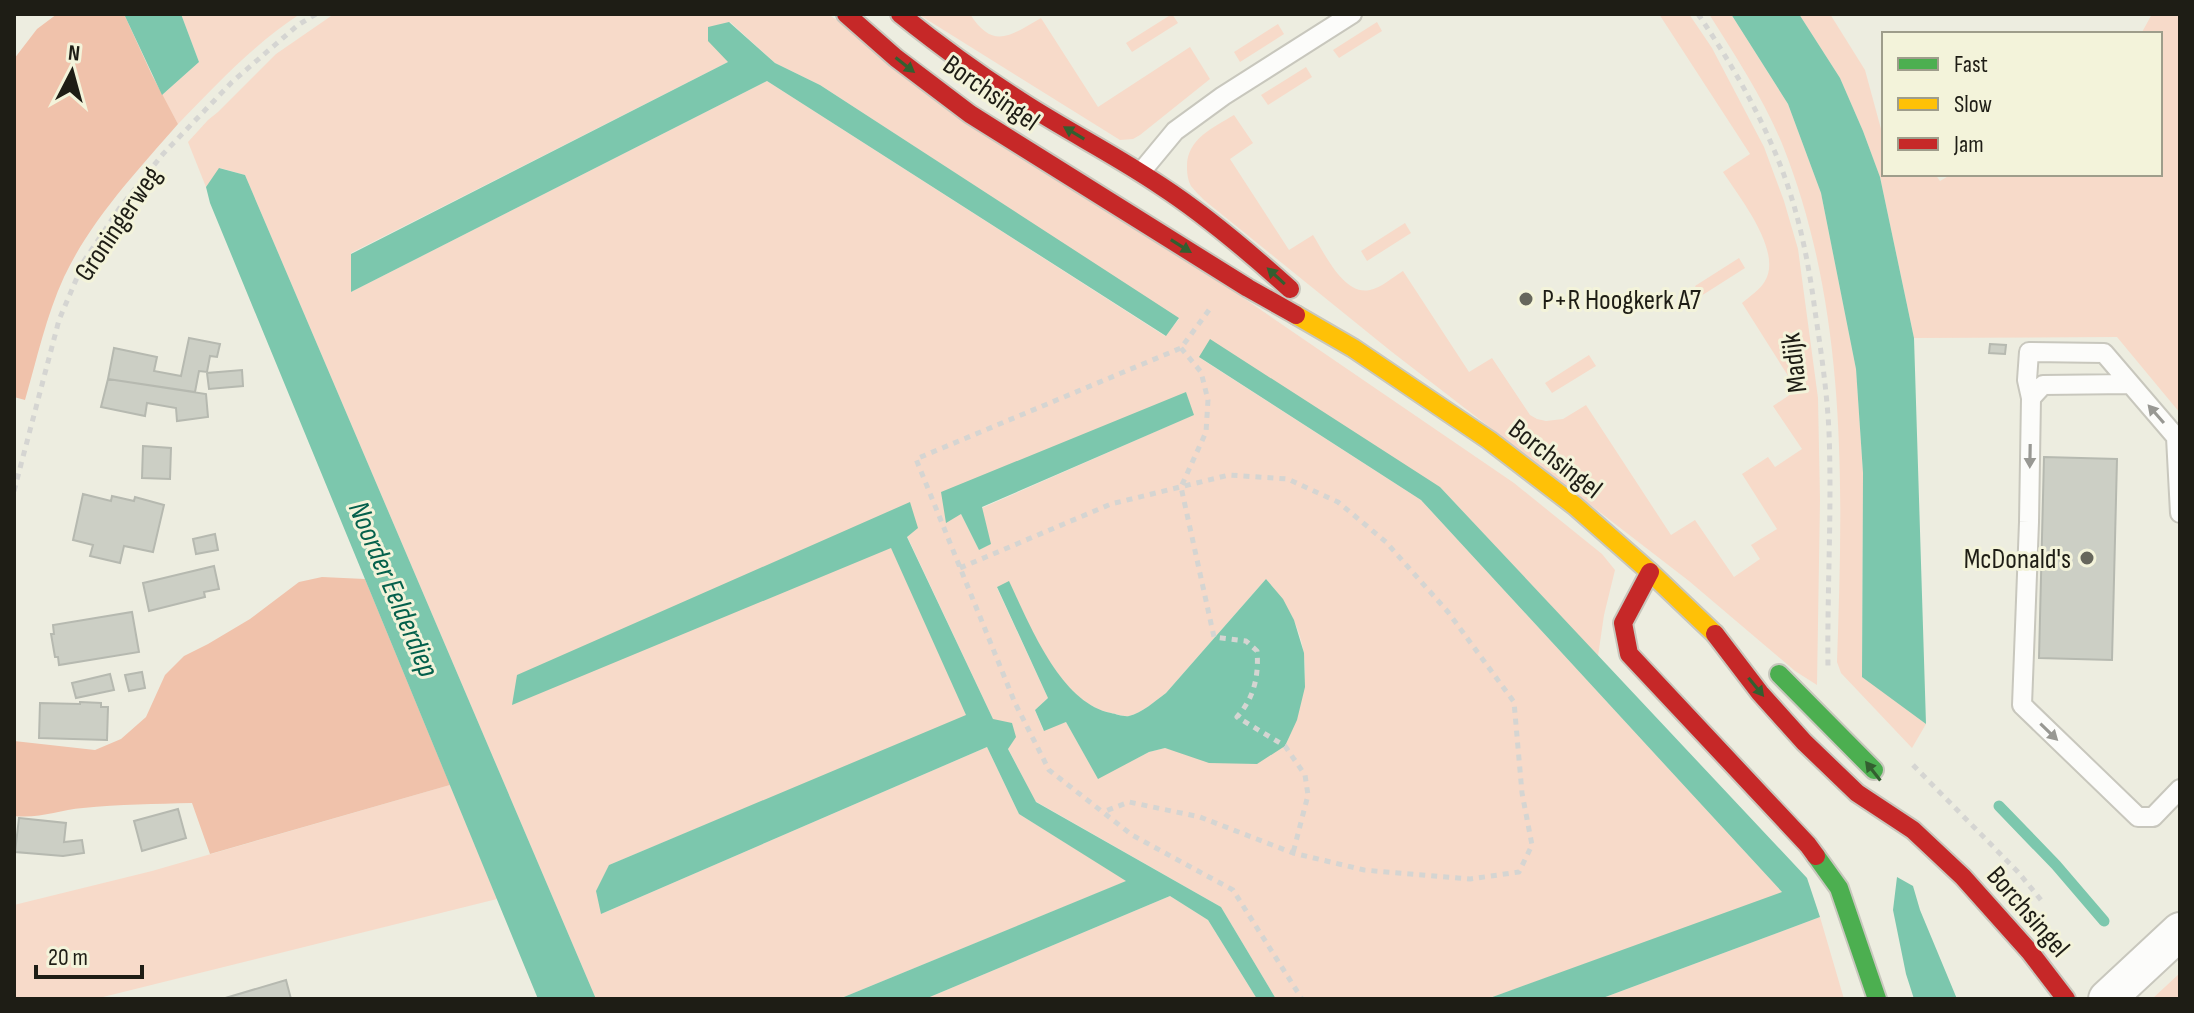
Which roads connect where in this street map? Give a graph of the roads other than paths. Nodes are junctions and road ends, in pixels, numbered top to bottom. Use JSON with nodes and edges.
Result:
{"nodes":[{"id":1,"x":846,"y":14,"type":"edge"},
{"id":2,"x":900,"y":14,"type":"edge"},
{"id":3,"x":1352,"y":14,"type":"edge"},
{"id":4,"x":1128,"y":189,"type":"junction"},
{"id":5,"x":1353,"y":348,"type":"junction"},
{"id":6,"x":2130,"y":384,"type":"junction"},
{"id":7,"x":2031,"y":398,"type":"junction"},
{"id":8,"x":2180,"y":513,"type":"edge"},
{"id":9,"x":1650,"y":572,"type":"junction"},
{"id":10,"x":1711,"y":629,"type":"junction"},
{"id":11,"x":2180,"y":789,"type":"edge"},
{"id":12,"x":1913,"y":830,"type":"junction"},
{"id":13,"x":2180,"y":931,"type":"edge"},
{"id":14,"x":1877,"y":999,"type":"edge"},
{"id":15,"x":2066,"y":999,"type":"edge"},
{"id":16,"x":2107,"y":999,"type":"edge"}],
"edges":[{"from":1,"to":4,"type":"main road","name":"Borchsingel","one_way":true},
{"from":4,"to":2,"type":"main road","name":"Borchsingel","one_way":true},
{"from":3,"to":4,"type":"lane"},
{"from":4,"to":5,"type":"main road","name":"Borchsingel","one_way":true},
{"from":5,"to":4,"type":"main road","name":"Borchsingel","one_way":true},
{"from":5,"to":9,"type":"main road","name":"Borchsingel"},
{"from":6,"to":7,"type":"lane"},
{"from":6,"to":7,"type":"lane"},
{"from":8,"to":6,"type":"lane","one_way":true},
{"from":7,"to":11,"type":"lane","one_way":true},
{"from":9,"to":10,"type":"main road","name":"Borchsingel"},
{"from":9,"to":14,"type":"main road"},
{"from":10,"to":12,"type":"main road","name":"Borchsingel","one_way":true},
{"from":12,"to":10,"type":"main road","name":"Borchsingel","one_way":true},
{"from":12,"to":15,"type":"main road","name":"Borchsingel"},
{"from":13,"to":16,"type":"street"}]}
